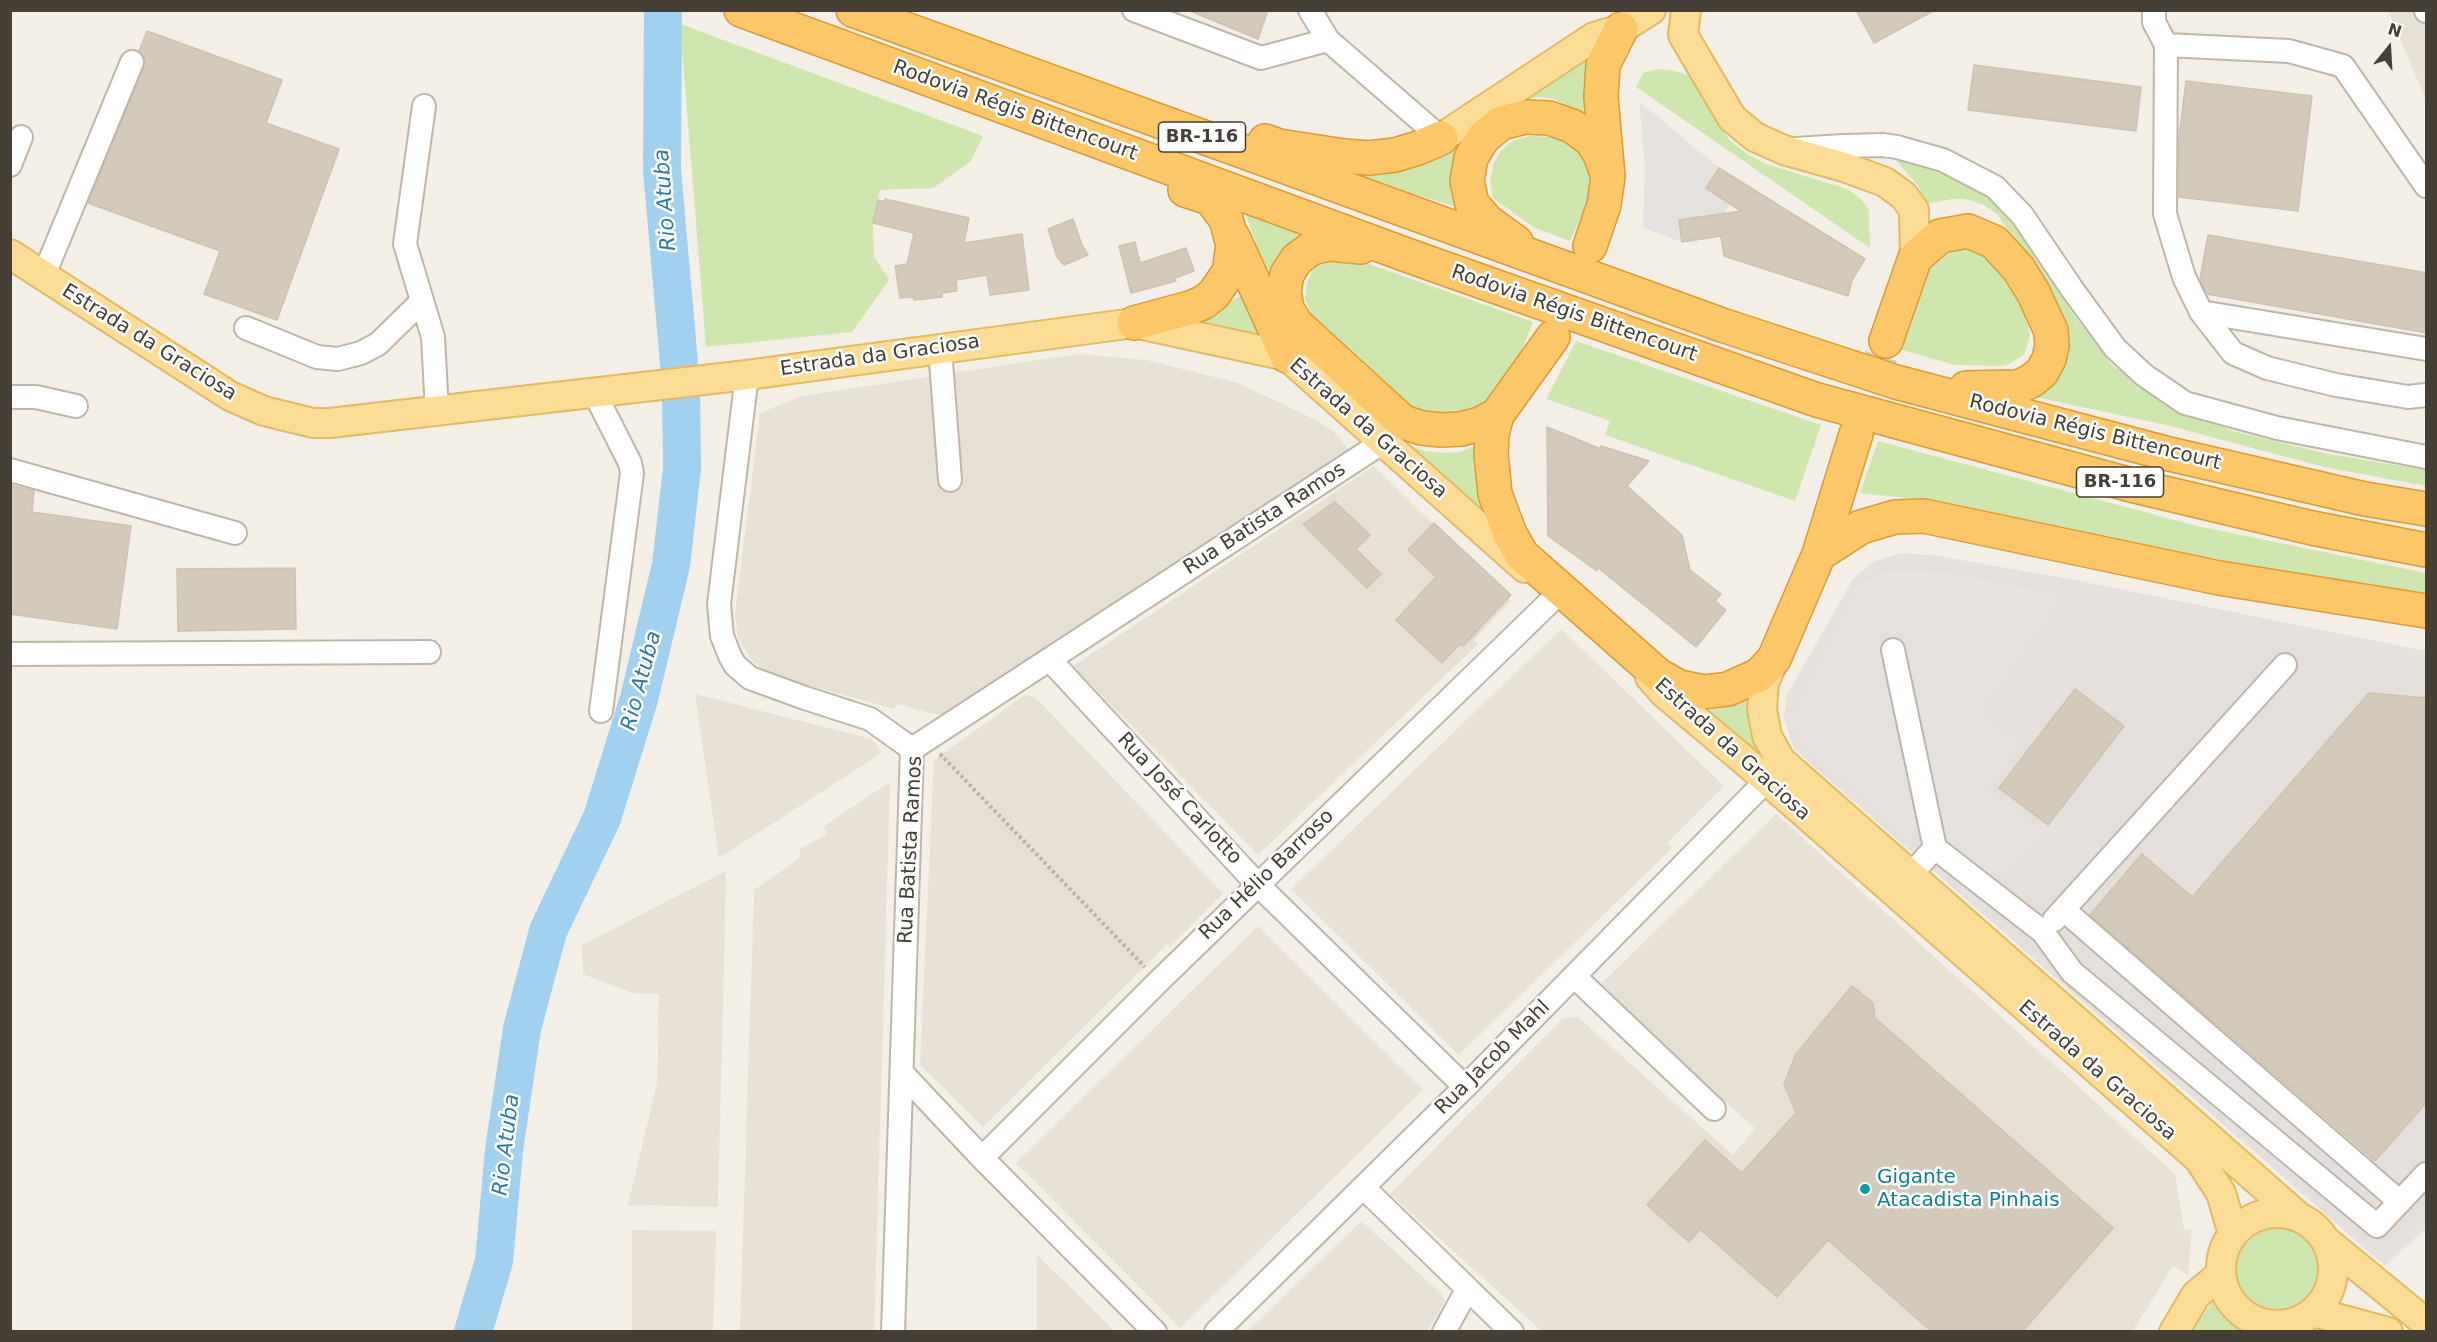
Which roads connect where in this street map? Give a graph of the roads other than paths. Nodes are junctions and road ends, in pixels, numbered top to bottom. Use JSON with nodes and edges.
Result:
{"nodes":[{"id":1,"x":741,"y":10,"type":"edge"},
{"id":2,"x":853,"y":10,"type":"edge"},
{"id":3,"x":1134,"y":10,"type":"edge"},
{"id":4,"x":1310,"y":10,"type":"edge"},
{"id":5,"x":2154,"y":10,"type":"edge"},
{"id":6,"x":878,"y":16,"type":"edge"},
{"id":7,"x":1637,"y":17,"type":"edge"},
{"id":8,"x":1685,"y":23,"type":"edge"},
{"id":9,"x":1328,"y":40,"type":"junction"},
{"id":10,"x":2166,"y":45,"type":"junction"},
{"id":11,"x":869,"y":57,"type":"junction"},
{"id":12,"x":132,"y":62,"type":"dead end"},
{"id":13,"x":424,"y":106,"type":"dead end"},
{"id":14,"x":21,"y":137,"type":"dead end"},
{"id":15,"x":1441,"y":138,"type":"junction"},
{"id":16,"x":1784,"y":150,"type":"junction"},
{"id":17,"x":10,"y":165,"type":"edge"},
{"id":18,"x":1608,"y":176,"type":"junction"},
{"id":19,"x":2427,"y":186,"type":"edge"},
{"id":20,"x":1231,"y":232,"type":"junction"},
{"id":21,"x":1590,"y":246,"type":"dead end"},
{"id":22,"x":10,"y":255,"type":"edge"},
{"id":23,"x":1415,"y":258,"type":"junction"},
{"id":24,"x":1915,"y":258,"type":"junction"},
{"id":25,"x":1550,"y":264,"type":"junction"},
{"id":26,"x":44,"y":277,"type":"junction"},
{"id":27,"x":422,"y":302,"type":"junction"},
{"id":28,"x":2201,"y":312,"type":"junction"},
{"id":29,"x":1134,"y":323,"type":"junction"},
{"id":30,"x":246,"y":328,"type":"dead end"},
{"id":31,"x":1553,"y":337,"type":"dead end"},
{"id":32,"x":1886,"y":341,"type":"tunnel mouth"},
{"id":33,"x":940,"y":348,"type":"junction"},
{"id":34,"x":2427,"y":349,"type":"edge"},
{"id":35,"x":1287,"y":356,"type":"junction"},
{"id":36,"x":747,"y":375,"type":"junction"},
{"id":37,"x":1896,"y":382,"type":"junction"},
{"id":38,"x":594,"y":392,"type":"junction"},
{"id":39,"x":2427,"y":395,"type":"edge"},
{"id":40,"x":10,"y":397,"type":"edge"},
{"id":41,"x":76,"y":406,"type":"dead end"},
{"id":42,"x":437,"y":411,"type":"junction"},
{"id":43,"x":1497,"y":415,"type":"junction"},
{"id":44,"x":1856,"y":434,"type":"tunnel mouth"},
{"id":45,"x":1383,"y":441,"type":"junction"},
{"id":46,"x":2427,"y":458,"type":"edge"},
{"id":47,"x":10,"y":470,"type":"edge"},
{"id":48,"x":950,"y":480,"type":"dead end"},
{"id":49,"x":2427,"y":509,"type":"edge"},
{"id":50,"x":235,"y":533,"type":"dead end"},
{"id":51,"x":2427,"y":550,"type":"edge"},
{"id":52,"x":1819,"y":554,"type":"junction"},
{"id":53,"x":1556,"y":596,"type":"junction"},
{"id":54,"x":2427,"y":612,"type":"edge"},
{"id":55,"x":1614,"y":636,"type":"junction"},
{"id":56,"x":1893,"y":650,"type":"dead end"},
{"id":57,"x":429,"y":652,"type":"dead end"},
{"id":58,"x":10,"y":654,"type":"edge"},
{"id":59,"x":1774,"y":659,"type":"junction"},
{"id":60,"x":1050,"y":660,"type":"junction"},
{"id":61,"x":2285,"y":665,"type":"dead end"},
{"id":62,"x":601,"y":711,"type":"dead end"},
{"id":63,"x":920,"y":745,"type":"junction"},
{"id":64,"x":1767,"y":780,"type":"junction"},
{"id":65,"x":1935,"y":848,"type":"junction"},
{"id":66,"x":1910,"y":875,"type":"junction"},
{"id":67,"x":1257,"y":884,"type":"junction"},
{"id":68,"x":2064,"y":910,"type":"junction"},
{"id":69,"x":2043,"y":932,"type":"junction"},
{"id":70,"x":1574,"y":976,"type":"junction"},
{"id":71,"x":903,"y":1074,"type":"junction"},
{"id":72,"x":1465,"y":1087,"type":"junction"},
{"id":73,"x":1713,"y":1109,"type":"dead end"},
{"id":74,"x":982,"y":1158,"type":"junction"},
{"id":75,"x":2427,"y":1174,"type":"edge"},
{"id":76,"x":1364,"y":1188,"type":"junction"},
{"id":77,"x":2400,"y":1202,"type":"junction"},
{"id":78,"x":2300,"y":1218,"type":"junction"},
{"id":79,"x":2233,"y":1234,"type":"junction"},
{"id":80,"x":2325,"y":1240,"type":"junction"},
{"id":81,"x":2221,"y":1274,"type":"junction"},
{"id":82,"x":1467,"y":1290,"type":"junction"},
{"id":83,"x":2314,"y":1312,"type":"junction"},
{"id":84,"x":2427,"y":1323,"type":"edge"},
{"id":85,"x":2279,"y":1328,"type":"edge"},
{"id":86,"x":2385,"y":1331,"type":"edge"},
{"id":87,"x":893,"y":1332,"type":"edge"},
{"id":88,"x":1155,"y":1332,"type":"edge"},
{"id":89,"x":1216,"y":1332,"type":"edge"},
{"id":90,"x":1444,"y":1332,"type":"edge"},
{"id":91,"x":1512,"y":1332,"type":"edge"},
{"id":92,"x":2174,"y":1332,"type":"edge"}],
"edges":[{"from":1,"to":11,"type":"highway","name":"Rodovia Régis Bittencourt","number":"BR-116"},
{"from":2,"to":6,"type":"highway","name":"Rodovia Régis Bittencourt","number":"BR-116"},
{"from":3,"to":9,"type":"street"},
{"from":4,"to":9,"type":"street"},
{"from":5,"to":10,"type":"street"},
{"from":6,"to":15,"type":"highway"},
{"from":6,"to":25,"type":"highway","name":"Rodovia Régis Bittencourt","number":"BR-116"},
{"from":7,"to":8,"type":"main road"},
{"from":7,"to":15,"type":"main road"},
{"from":7,"to":18,"type":"highway"},
{"from":8,"to":16,"type":"main road"},
{"from":9,"to":15,"type":"street"},
{"from":10,"to":19,"type":"street"},
{"from":10,"to":28,"type":"street"},
{"from":11,"to":20,"type":"highway"},
{"from":11,"to":23,"type":"highway","name":"Rodovia Régis Bittencourt","number":"BR-116"},
{"from":12,"to":26,"type":"street"},
{"from":13,"to":27,"type":"street"},
{"from":14,"to":17,"type":"street"},
{"from":16,"to":24,"type":"main road"},
{"from":16,"to":46,"type":"street"},
{"from":18,"to":21,"type":"highway"},
{"from":18,"to":25,"type":"highway"},
{"from":20,"to":29,"type":"highway"},
{"from":20,"to":35,"type":"highway"},
{"from":22,"to":26,"type":"main road","name":"Estrada da Graciosa"},
{"from":23,"to":43,"type":"highway"},
{"from":23,"to":51,"type":"highway","name":"Rodovia Régis Bittencourt","number":"BR-116"},
{"from":24,"to":32,"type":"highway"},
{"from":24,"to":37,"type":"highway"},
{"from":25,"to":37,"type":"highway","name":"Rodovia Régis Bittencourt","number":"BR-116"},
{"from":26,"to":42,"type":"main road","name":"Estrada da Graciosa"},
{"from":27,"to":30,"type":"street"},
{"from":27,"to":42,"type":"street"},
{"from":28,"to":34,"type":"street"},
{"from":28,"to":39,"type":"street"},
{"from":29,"to":33,"type":"main road","name":"Estrada da Graciosa"},
{"from":29,"to":35,"type":"main road","name":"Estrada da Graciosa"},
{"from":31,"to":43,"type":"highway"},
{"from":33,"to":36,"type":"main road","name":"Estrada da Graciosa"},
{"from":33,"to":48,"type":"street"},
{"from":35,"to":45,"type":"main road","name":"Estrada da Graciosa"},
{"from":36,"to":38,"type":"main road","name":"Estrada da Graciosa"},
{"from":36,"to":63,"type":"street"},
{"from":37,"to":49,"type":"highway","name":"Rodovia Régis Bittencourt","number":"BR-116"},
{"from":38,"to":42,"type":"main road","name":"Estrada da Graciosa"},
{"from":38,"to":62,"type":"street"},
{"from":40,"to":41,"type":"street"},
{"from":43,"to":55,"type":"highway"},
{"from":44,"to":52,"type":"highway"},
{"from":45,"to":53,"type":"main road","name":"Estrada da Graciosa"},
{"from":45,"to":60,"type":"street","name":"Rua Batista Ramos"},
{"from":47,"to":50,"type":"street"},
{"from":52,"to":54,"type":"highway"},
{"from":52,"to":59,"type":"highway"},
{"from":53,"to":55,"type":"main road","name":"Estrada da Graciosa"},
{"from":53,"to":67,"type":"street","name":"Rua Hélio Barroso"},
{"from":55,"to":59,"type":"highway"},
{"from":55,"to":64,"type":"main road","name":"Estrada da Graciosa"},
{"from":56,"to":65,"type":"street"},
{"from":57,"to":58,"type":"street"},
{"from":59,"to":66,"type":"main road","name":"Estrada da Graciosa"},
{"from":60,"to":63,"type":"street","name":"Rua Batista Ramos"},
{"from":60,"to":67,"type":"street","name":"Rua José Carlotto"},
{"from":61,"to":68,"type":"street"},
{"from":63,"to":71,"type":"street","name":"Rua Batista Ramos"},
{"from":64,"to":70,"type":"street","name":"Rua Jacob Mahl"},
{"from":64,"to":79,"type":"main road","name":"Estrada da Graciosa"},
{"from":65,"to":66,"type":"street"},
{"from":65,"to":69,"type":"street"},
{"from":66,"to":78,"type":"main road","name":"Estrada da Graciosa"},
{"from":67,"to":72,"type":"street","name":"Rua José Carlotto"},
{"from":67,"to":74,"type":"street","name":"Rua Hélio Barroso"},
{"from":68,"to":69,"type":"street"},
{"from":68,"to":77,"type":"street"},
{"from":69,"to":77,"type":"street"},
{"from":70,"to":72,"type":"street","name":"Rua Jacob Mahl"},
{"from":70,"to":73,"type":"street"},
{"from":71,"to":74,"type":"street"},
{"from":71,"to":87,"type":"street","name":"Rua Batista Ramos"},
{"from":72,"to":76,"type":"street","name":"Rua Jacob Mahl"},
{"from":74,"to":88,"type":"street"},
{"from":75,"to":77,"type":"street"},
{"from":76,"to":82,"type":"street"},
{"from":76,"to":89,"type":"street","name":"Rua Jacob Mahl"},
{"from":78,"to":79,"type":"main road"},
{"from":78,"to":80,"type":"main road"},
{"from":79,"to":81,"type":"main road"},
{"from":80,"to":83,"type":"main road"},
{"from":80,"to":84,"type":"main road"},
{"from":81,"to":85,"type":"main road"},
{"from":81,"to":92,"type":"main road"},
{"from":82,"to":90,"type":"street"},
{"from":82,"to":91,"type":"street"},
{"from":83,"to":85,"type":"main road"},
{"from":83,"to":86,"type":"main road"}]}
